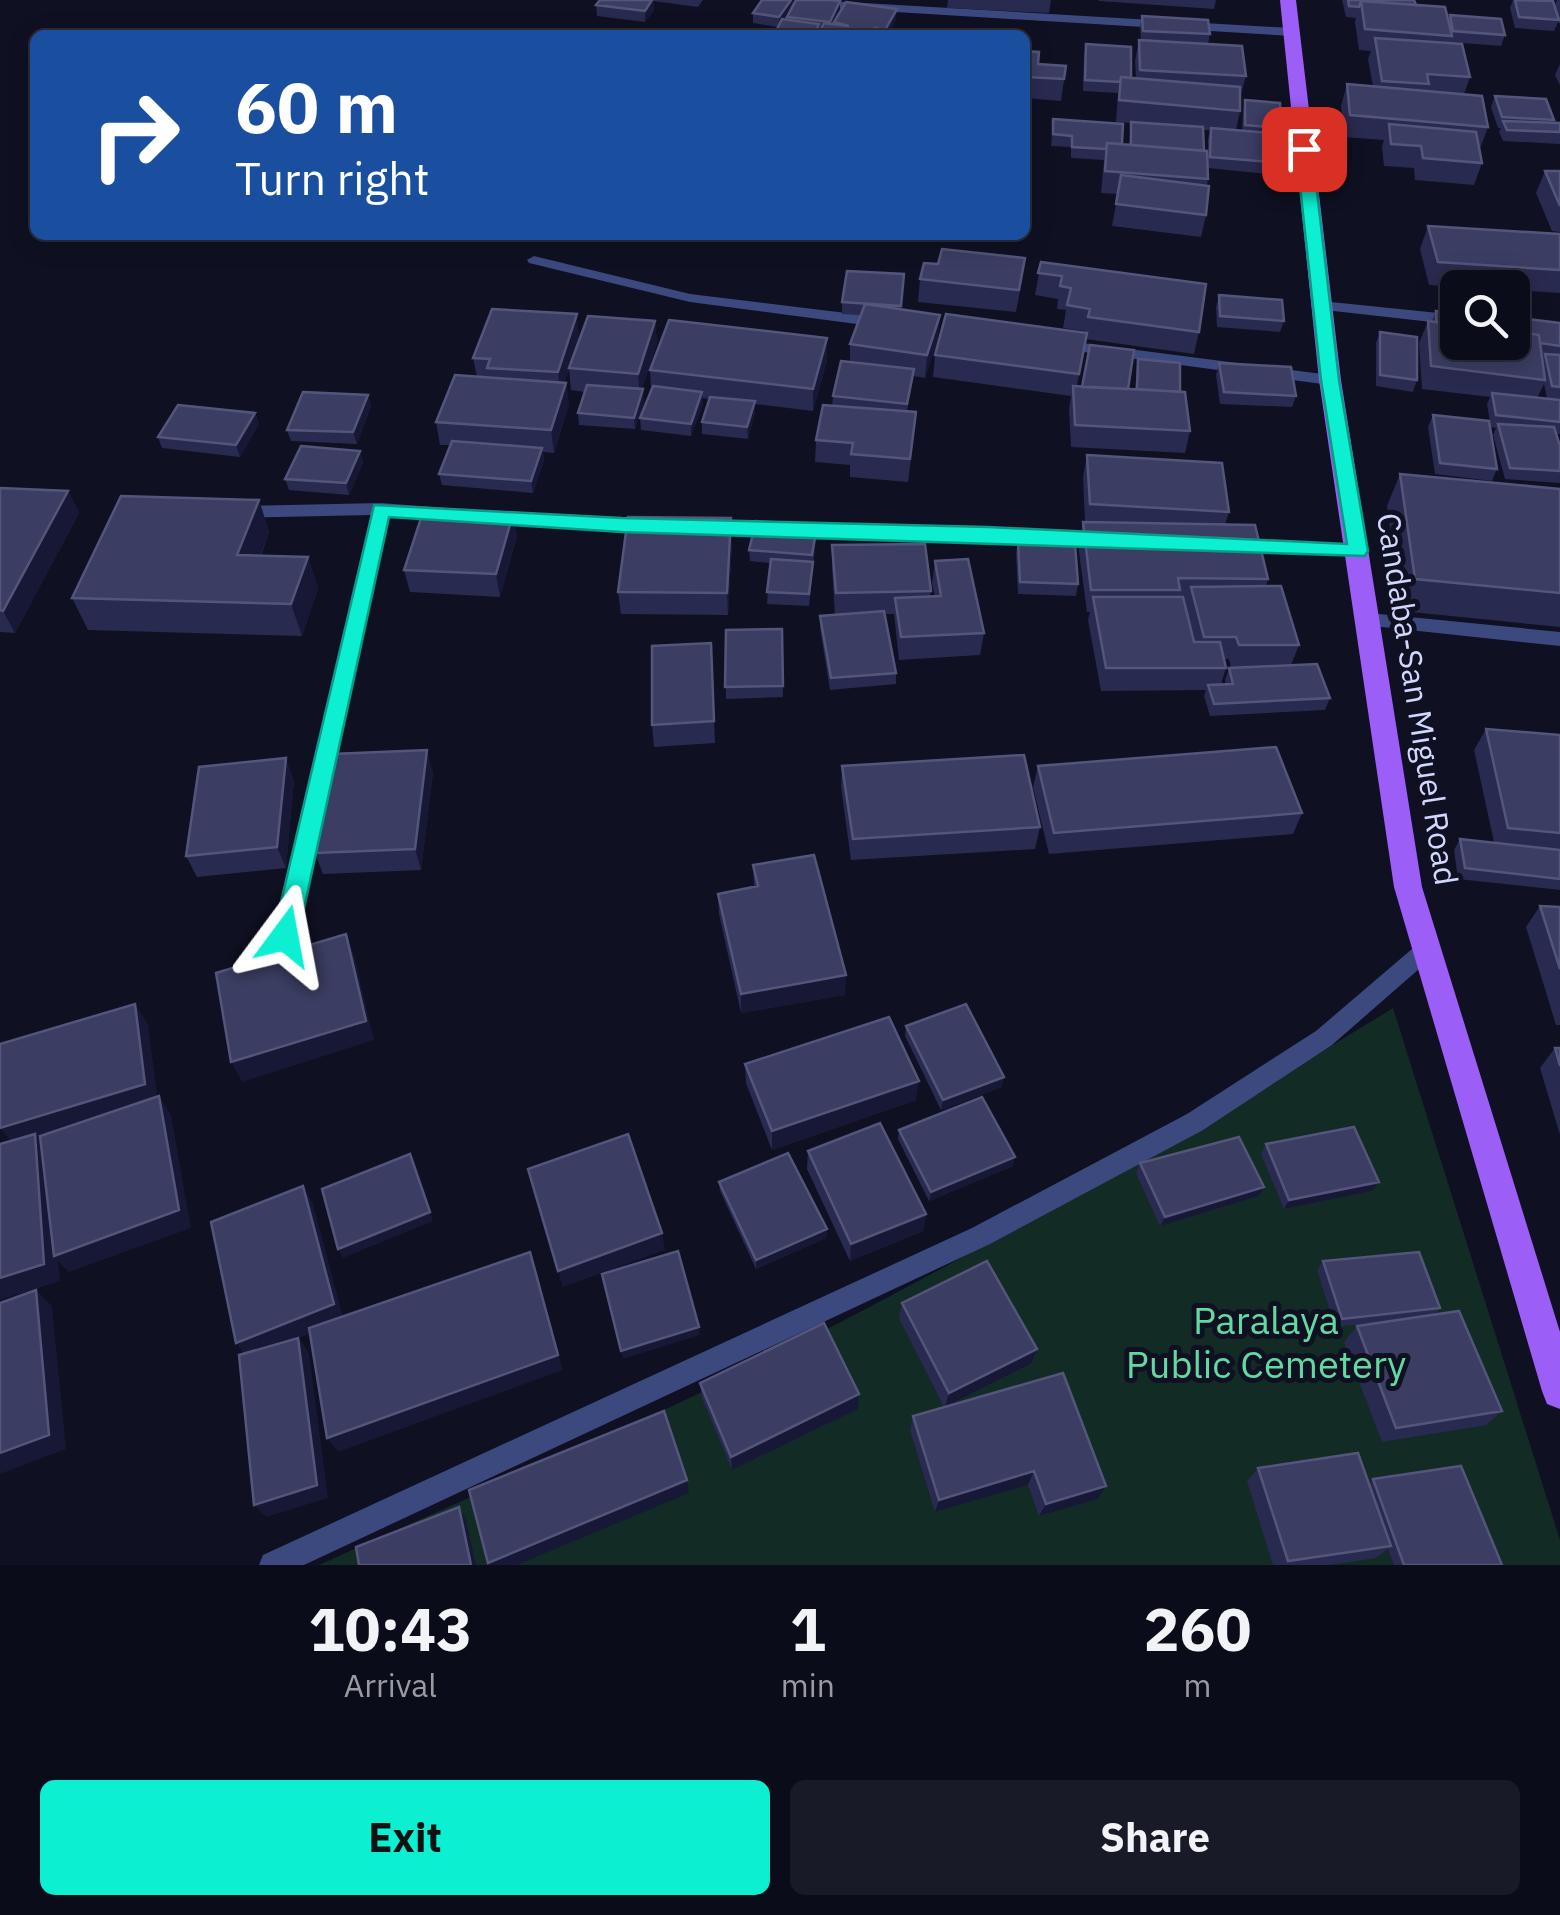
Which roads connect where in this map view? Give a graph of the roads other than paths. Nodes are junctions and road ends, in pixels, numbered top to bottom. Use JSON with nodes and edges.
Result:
{"nodes":[{"id":1,"x":1288,"y":0,"type":"edge"},
{"id":2,"x":807,"y":3,"type":"edge"},
{"id":3,"x":1291,"y":32,"type":"junction"},
{"id":4,"x":534,"y":260,"type":"dead end"},
{"id":5,"x":1321,"y":306,"type":"junction"},
{"id":6,"x":1440,"y":318,"type":"edge"},
{"id":7,"x":903,"y":326,"type":"edge"},
{"id":8,"x":1039,"y":343,"type":"edge"},
{"id":9,"x":1330,"y":380,"type":"junction"},
{"id":10,"x":381,"y":510,"type":"junction"},
{"id":11,"x":212,"y":512,"type":"edge"},
{"id":12,"x":1125,"y":540,"type":"edge"},
{"id":13,"x":1222,"y":545,"type":"edge"},
{"id":14,"x":1358,"y":551,"type":"junction"},
{"id":15,"x":1369,"y":620,"type":"junction"},
{"id":16,"x":1560,"y":639,"type":"edge"},
{"id":17,"x":285,"y":936,"type":"dead end"},
{"id":18,"x":1427,"y":949,"type":"junction"},
{"id":19,"x":1560,"y":1392,"type":"edge"},
{"id":20,"x":273,"y":1565,"type":"edge"}],
"edges":[{"from":1,"to":3,"type":"main road","name":"Candaba-San Miguel Road"},
{"from":2,"to":3,"type":"street"},
{"from":3,"to":5,"type":"main road","name":"Candaba-San Miguel Road"},
{"from":4,"to":7,"type":"street"},
{"from":5,"to":6,"type":"street"},
{"from":5,"to":9,"type":"main road","name":"Candaba-San Miguel Road"},
{"from":8,"to":9,"type":"street"},
{"from":9,"to":14,"type":"main road","name":"Candaba-San Miguel Road"},
{"from":10,"to":11,"type":"street"},
{"from":10,"to":12,"type":"street"},
{"from":10,"to":17,"type":"street"},
{"from":13,"to":14,"type":"street"},
{"from":14,"to":15,"type":"main road","name":"Candaba-San Miguel Road"},
{"from":15,"to":16,"type":"street"},
{"from":15,"to":18,"type":"main road","name":"Candaba-San Miguel Road"},
{"from":18,"to":19,"type":"main road","name":"Candaba-San Miguel Road"},
{"from":18,"to":20,"type":"street"}]}
